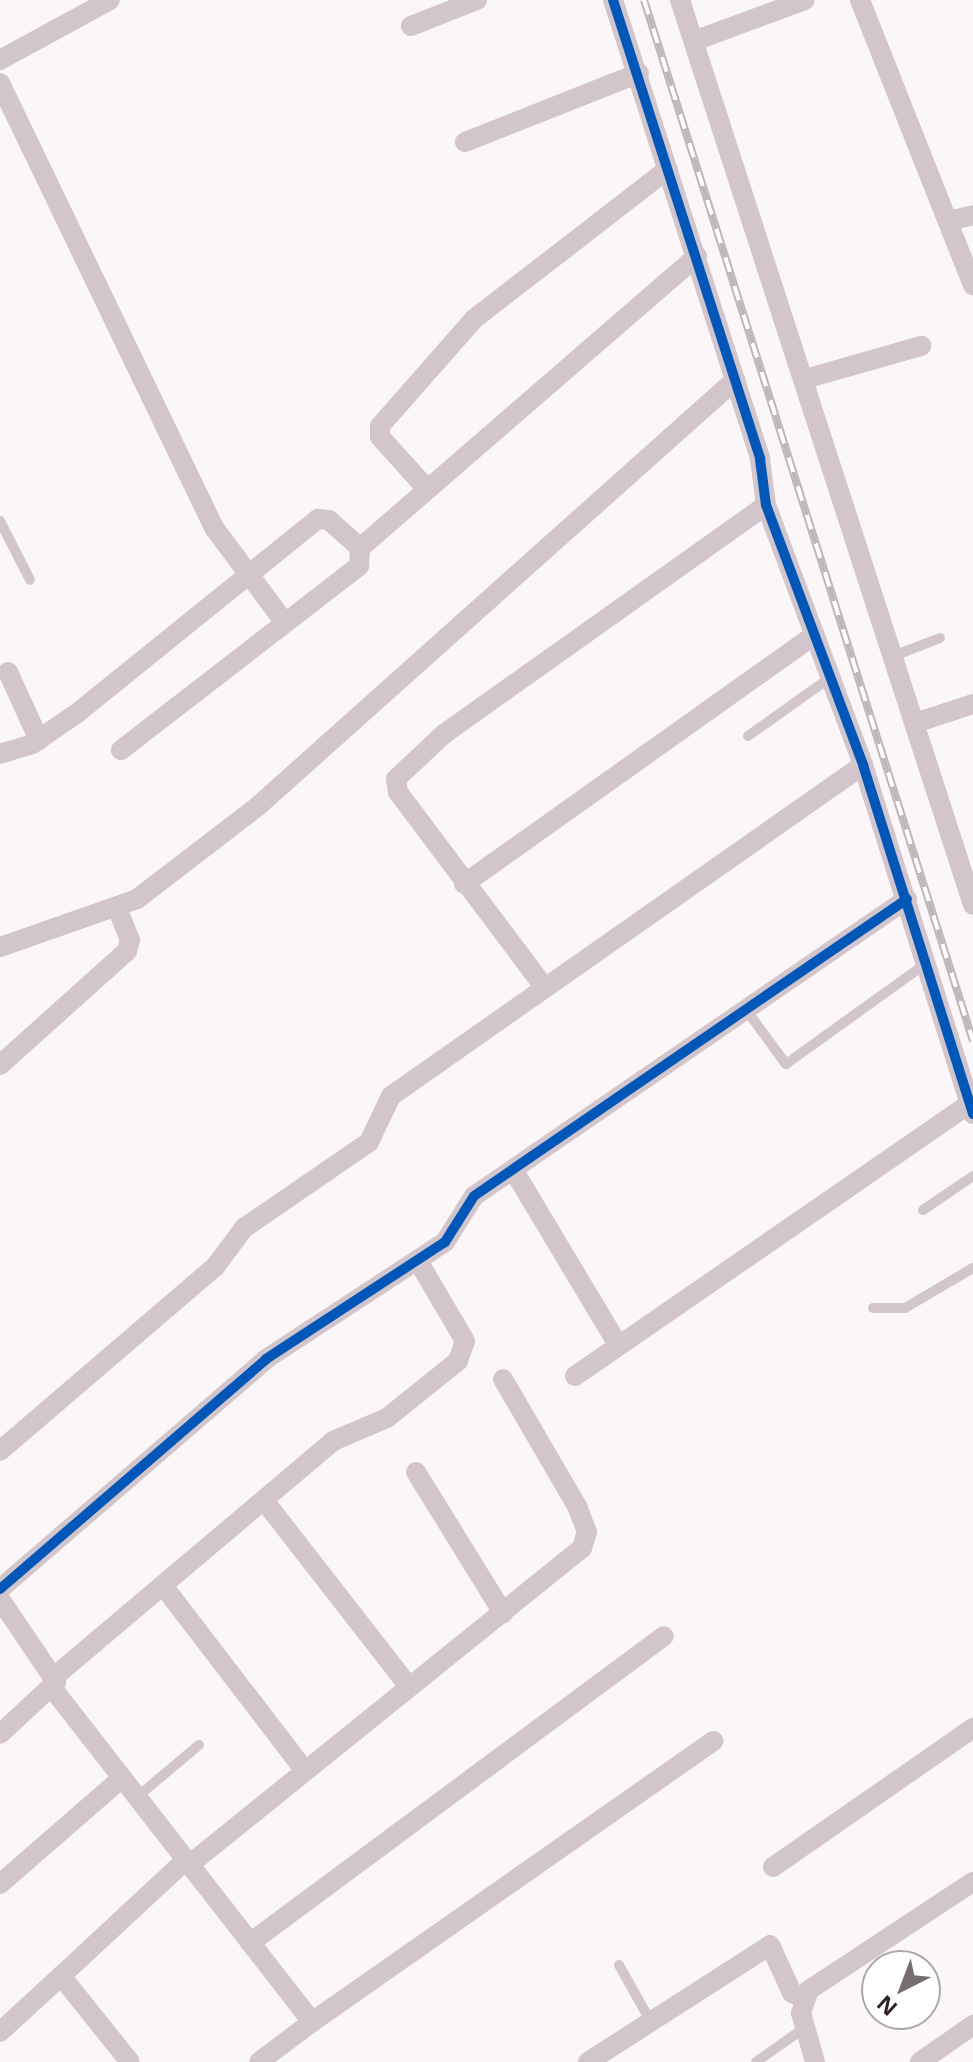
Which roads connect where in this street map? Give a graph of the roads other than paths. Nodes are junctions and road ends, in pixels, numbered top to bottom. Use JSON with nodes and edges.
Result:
{"nodes":[{"id":1,"x":110,"y":0,"type":"edge"},
{"id":2,"x":477,"y":0,"type":"edge"},
{"id":3,"x":613,"y":0,"type":"edge"},
{"id":4,"x":680,"y":0,"type":"edge"},
{"id":5,"x":805,"y":0,"type":"edge"},
{"id":6,"x":860,"y":0,"type":"edge"},
{"id":7,"x":411,"y":26,"type":"dead end"},
{"id":8,"x":694,"y":41,"type":"junction"},
{"id":9,"x":0,"y":60,"type":"edge"},
{"id":10,"x":639,"y":73,"type":"junction"},
{"id":11,"x":0,"y":83,"type":"edge"},
{"id":12,"x":465,"y":142,"type":"dead end"},
{"id":13,"x":668,"y":169,"type":"junction"},
{"id":14,"x":973,"y":215,"type":"edge"},
{"id":15,"x":948,"y":221,"type":"junction"},
{"id":16,"x":697,"y":256,"type":"junction"},
{"id":17,"x":973,"y":285,"type":"edge"},
{"id":18,"x":921,"y":346,"type":"dead end"},
{"id":19,"x":805,"y":379,"type":"junction"},
{"id":20,"x":735,"y":380,"type":"junction"},
{"id":21,"x":427,"y":489,"type":"junction"},
{"id":22,"x":766,"y":505,"type":"junction"},
{"id":23,"x":0,"y":521,"type":"edge"},
{"id":24,"x":360,"y":548,"type":"junction"},
{"id":25,"x":30,"y":580,"type":"dead end"},
{"id":26,"x":248,"y":580,"type":"junction"},
{"id":27,"x":285,"y":623,"type":"junction"},
{"id":28,"x":814,"y":635,"type":"junction"},
{"id":29,"x":940,"y":638,"type":"dead end"},
{"id":30,"x":896,"y":655,"type":"junction"},
{"id":31,"x":8,"y":672,"type":"dead end"},
{"id":32,"x":831,"y":677,"type":"junction"},
{"id":33,"x":973,"y":704,"type":"edge"},
{"id":34,"x":915,"y":723,"type":"junction"},
{"id":35,"x":748,"y":736,"type":"dead end"},
{"id":36,"x":39,"y":740,"type":"junction"},
{"id":37,"x":121,"y":750,"type":"dead end"},
{"id":38,"x":0,"y":754,"type":"edge"},
{"id":39,"x":863,"y":765,"type":"junction"},
{"id":40,"x":464,"y":884,"type":"junction"},
{"id":41,"x":907,"y":899,"type":"junction"},
{"id":42,"x":973,"y":905,"type":"edge"},
{"id":43,"x":117,"y":908,"type":"junction"},
{"id":44,"x":0,"y":947,"type":"edge"},
{"id":45,"x":925,"y":964,"type":"junction"},
{"id":46,"x":545,"y":988,"type":"junction"},
{"id":47,"x":747,"y":1011,"type":"junction"},
{"id":48,"x":0,"y":1065,"type":"edge"},
{"id":49,"x":972,"y":1102,"type":"edge"},
{"id":50,"x":973,"y":1114,"type":"edge"},
{"id":51,"x":514,"y":1171,"type":"junction"},
{"id":52,"x":973,"y":1176,"type":"edge"},
{"id":53,"x":923,"y":1210,"type":"dead end"},
{"id":54,"x":418,"y":1261,"type":"junction"},
{"id":55,"x":973,"y":1268,"type":"edge"},
{"id":56,"x":873,"y":1308,"type":"dead end"},
{"id":57,"x":618,"y":1345,"type":"junction"},
{"id":58,"x":575,"y":1376,"type":"dead end"},
{"id":59,"x":503,"y":1379,"type":"dead end"},
{"id":60,"x":0,"y":1451,"type":"edge"},
{"id":61,"x":416,"y":1472,"type":"dead end"},
{"id":62,"x":266,"y":1503,"type":"junction"},
{"id":63,"x":164,"y":1587,"type":"junction"},
{"id":64,"x":0,"y":1589,"type":"edge"},
{"id":65,"x":0,"y":1599,"type":"edge"},
{"id":66,"x":503,"y":1613,"type":"junction"},
{"id":67,"x":664,"y":1636,"type":"dead end"},
{"id":68,"x":53,"y":1683,"type":"junction"},
{"id":69,"x":409,"y":1687,"type":"junction"},
{"id":70,"x":973,"y":1728,"type":"edge"},
{"id":71,"x":0,"y":1734,"type":"edge"},
{"id":72,"x":713,"y":1741,"type":"dead end"},
{"id":73,"x":199,"y":1745,"type":"dead end"},
{"id":74,"x":305,"y":1771,"type":"junction"},
{"id":75,"x":122,"y":1778,"type":"junction"},
{"id":76,"x":137,"y":1797,"type":"junction"},
{"id":77,"x":188,"y":1863,"type":"junction"},
{"id":78,"x":773,"y":1867,"type":"dead end"},
{"id":79,"x":973,"y":1882,"type":"edge"},
{"id":80,"x":0,"y":1884,"type":"edge"},
{"id":81,"x":250,"y":1943,"type":"junction"},
{"id":82,"x":619,"y":1965,"type":"dead end"},
{"id":83,"x":61,"y":1976,"type":"junction"},
{"id":84,"x":803,"y":1998,"type":"junction"},
{"id":85,"x":312,"y":2022,"type":"junction"},
{"id":86,"x":651,"y":2022,"type":"junction"},
{"id":87,"x":973,"y":2025,"type":"edge"},
{"id":88,"x":803,"y":2029,"type":"junction"},
{"id":89,"x":0,"y":2032,"type":"edge"},
{"id":90,"x":612,"y":2055,"type":"edge"},
{"id":91,"x":130,"y":2062,"type":"edge"},
{"id":92,"x":259,"y":2062,"type":"edge"},
{"id":93,"x":588,"y":2062,"type":"edge"},
{"id":94,"x":756,"y":2062,"type":"edge"},
{"id":95,"x":815,"y":2062,"type":"edge"},
{"id":96,"x":920,"y":2062,"type":"edge"}],
"edges":[{"from":1,"to":9,"type":"street"},
{"from":2,"to":7,"type":"street"},
{"from":3,"to":10,"type":"street"},
{"from":4,"to":8,"type":"street"},
{"from":5,"to":8,"type":"street"},
{"from":6,"to":15,"type":"street"},
{"from":8,"to":19,"type":"street"},
{"from":10,"to":12,"type":"street"},
{"from":10,"to":13,"type":"street"},
{"from":11,"to":26,"type":"street"},
{"from":13,"to":16,"type":"street"},
{"from":13,"to":21,"type":"street"},
{"from":14,"to":15,"type":"street"},
{"from":15,"to":17,"type":"street"},
{"from":16,"to":20,"type":"street"},
{"from":16,"to":21,"type":"street"},
{"from":18,"to":19,"type":"street"},
{"from":19,"to":30,"type":"street"},
{"from":20,"to":22,"type":"street"},
{"from":20,"to":43,"type":"street"},
{"from":21,"to":24,"type":"street"},
{"from":22,"to":28,"type":"street"},
{"from":22,"to":40,"type":"street"},
{"from":23,"to":25,"type":"lane"},
{"from":24,"to":26,"type":"street"},
{"from":24,"to":27,"type":"street"},
{"from":26,"to":27,"type":"street"},
{"from":26,"to":36,"type":"street"},
{"from":27,"to":37,"type":"street"},
{"from":28,"to":32,"type":"street"},
{"from":28,"to":40,"type":"street"},
{"from":29,"to":30,"type":"lane"},
{"from":30,"to":34,"type":"street"},
{"from":31,"to":36,"type":"street"},
{"from":32,"to":35,"type":"lane"},
{"from":32,"to":39,"type":"street"},
{"from":33,"to":34,"type":"street"},
{"from":34,"to":42,"type":"street"},
{"from":36,"to":38,"type":"street"},
{"from":39,"to":41,"type":"street"},
{"from":39,"to":46,"type":"street"},
{"from":40,"to":46,"type":"street"},
{"from":41,"to":45,"type":"street"},
{"from":41,"to":47,"type":"street"},
{"from":43,"to":44,"type":"street"},
{"from":43,"to":48,"type":"street"},
{"from":45,"to":47,"type":"lane"},
{"from":45,"to":49,"type":"street"},
{"from":46,"to":60,"type":"street"},
{"from":47,"to":51,"type":"street"},
{"from":49,"to":50,"type":"street"},
{"from":49,"to":57,"type":"street"},
{"from":51,"to":54,"type":"street"},
{"from":51,"to":57,"type":"street"},
{"from":52,"to":53,"type":"lane"},
{"from":54,"to":62,"type":"street"},
{"from":54,"to":64,"type":"street"},
{"from":55,"to":56,"type":"lane"},
{"from":57,"to":58,"type":"street"},
{"from":59,"to":66,"type":"street"},
{"from":61,"to":66,"type":"street"},
{"from":62,"to":63,"type":"street"},
{"from":62,"to":69,"type":"street"},
{"from":63,"to":68,"type":"street"},
{"from":63,"to":74,"type":"street"},
{"from":65,"to":68,"type":"street"},
{"from":66,"to":69,"type":"street"},
{"from":67,"to":81,"type":"street"},
{"from":68,"to":71,"type":"street"},
{"from":68,"to":75,"type":"street"},
{"from":69,"to":74,"type":"street"},
{"from":70,"to":78,"type":"street"},
{"from":72,"to":85,"type":"street"},
{"from":73,"to":76,"type":"lane"},
{"from":74,"to":77,"type":"street"},
{"from":75,"to":76,"type":"street"},
{"from":75,"to":80,"type":"street"},
{"from":76,"to":77,"type":"street"},
{"from":77,"to":81,"type":"street"},
{"from":77,"to":83,"type":"street"},
{"from":79,"to":84,"type":"street"},
{"from":81,"to":85,"type":"street"},
{"from":82,"to":86,"type":"lane"},
{"from":83,"to":89,"type":"street"},
{"from":83,"to":91,"type":"street"},
{"from":84,"to":86,"type":"street"},
{"from":84,"to":88,"type":"street"},
{"from":85,"to":92,"type":"street"},
{"from":86,"to":90,"type":"street"},
{"from":87,"to":96,"type":"street"},
{"from":88,"to":94,"type":"lane"},
{"from":88,"to":95,"type":"street"},
{"from":90,"to":93,"type":"street"}]}
